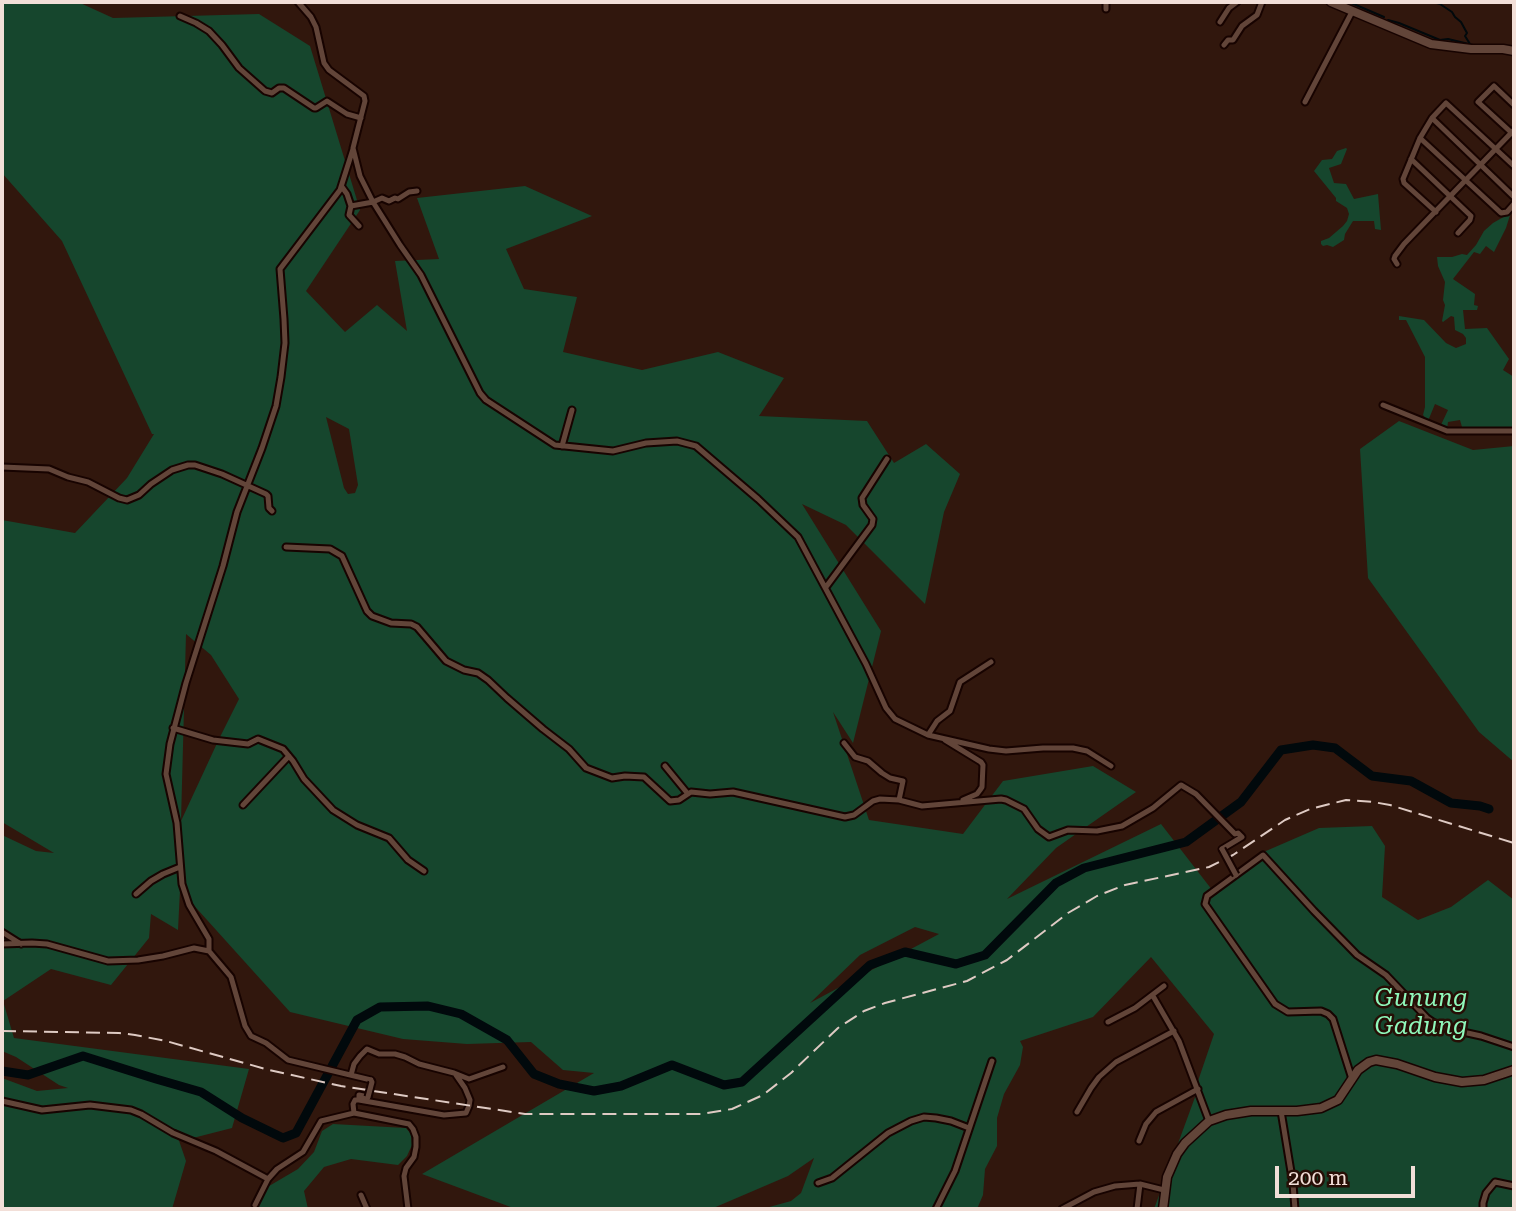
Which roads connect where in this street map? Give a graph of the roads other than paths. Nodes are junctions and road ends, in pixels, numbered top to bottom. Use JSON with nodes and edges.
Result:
{"nodes":[{"id":1,"x":298,"y":2,"type":"edge"},
{"id":2,"x":1237,"y":2,"type":"edge"},
{"id":3,"x":1262,"y":2,"type":"edge"},
{"id":4,"x":1331,"y":2,"type":"edge"},
{"id":5,"x":1352,"y":12,"type":"junction"},
{"id":6,"x":180,"y":16,"type":"dead end"},
{"id":7,"x":1220,"y":22,"type":"dead end"},
{"id":8,"x":1224,"y":45,"type":"dead end"},
{"id":9,"x":1514,"y":51,"type":"edge"},
{"id":10,"x":1305,"y":102,"type":"dead end"},
{"id":11,"x":1514,"y":105,"type":"edge"},
{"id":12,"x":361,"y":118,"type":"junction"},
{"id":13,"x":1432,"y":118,"type":"junction"},
{"id":14,"x":1513,"y":132,"type":"edge"},
{"id":15,"x":1420,"y":138,"type":"junction"},
{"id":16,"x":354,"y":148,"type":"junction"},
{"id":17,"x":1496,"y":149,"type":"junction"},
{"id":18,"x":1411,"y":159,"type":"junction"},
{"id":19,"x":1481,"y":165,"type":"junction"},
{"id":20,"x":1514,"y":166,"type":"edge"},
{"id":21,"x":1466,"y":181,"type":"junction"},
{"id":22,"x":342,"y":187,"type":"junction"},
{"id":23,"x":417,"y":191,"type":"dead end"},
{"id":24,"x":1451,"y":196,"type":"junction"},
{"id":25,"x":1514,"y":197,"type":"edge"},
{"id":26,"x":373,"y":202,"type":"junction"},
{"id":27,"x":1514,"y":204,"type":"edge"},
{"id":28,"x":351,"y":206,"type":"junction"},
{"id":29,"x":1436,"y":212,"type":"junction"},
{"id":30,"x":359,"y":226,"type":"dead end"},
{"id":31,"x":1458,"y":233,"type":"dead end"},
{"id":32,"x":1397,"y":264,"type":"dead end"},
{"id":33,"x":1383,"y":405,"type":"dead end"},
{"id":34,"x":572,"y":410,"type":"dead end"},
{"id":35,"x":1514,"y":432,"type":"edge"},
{"id":36,"x":562,"y":446,"type":"junction"},
{"id":37,"x":887,"y":459,"type":"dead end"},
{"id":38,"x":2,"y":467,"type":"edge"},
{"id":39,"x":247,"y":485,"type":"junction"},
{"id":40,"x":272,"y":511,"type":"dead end"},
{"id":41,"x":286,"y":547,"type":"dead end"},
{"id":42,"x":826,"y":587,"type":"junction"},
{"id":43,"x":991,"y":662,"type":"dead end"},
{"id":44,"x":173,"y":728,"type":"junction"},
{"id":45,"x":928,"y":735,"type":"junction"},
{"id":46,"x":942,"y":739,"type":"junction"},
{"id":47,"x":844,"y":743,"type":"dead end"},
{"id":48,"x":289,"y":757,"type":"junction"},
{"id":49,"x":665,"y":766,"type":"dead end"},
{"id":50,"x":1111,"y":766,"type":"dead end"},
{"id":51,"x":688,"y":794,"type":"junction"},
{"id":52,"x":899,"y":800,"type":"junction"},
{"id":53,"x":958,"y":802,"type":"junction"},
{"id":54,"x":243,"y":804,"type":"dead end"},
{"id":55,"x":180,"y":867,"type":"junction"},
{"id":56,"x":424,"y":871,"type":"dead end"},
{"id":57,"x":1236,"y":875,"type":"junction"},
{"id":58,"x":136,"y":894,"type":"dead end"},
{"id":59,"x":2,"y":932,"type":"edge"},
{"id":60,"x":2,"y":944,"type":"edge"},
{"id":61,"x":21,"y":944,"type":"junction"},
{"id":62,"x":209,"y":951,"type":"junction"},
{"id":63,"x":1164,"y":986,"type":"dead end"},
{"id":64,"x":1153,"y":996,"type":"junction"},
{"id":65,"x":1108,"y":1022,"type":"dead end"},
{"id":66,"x":1174,"y":1031,"type":"junction"},
{"id":67,"x":1514,"y":1047,"type":"edge"},
{"id":68,"x":992,"y":1061,"type":"dead end"},
{"id":69,"x":503,"y":1067,"type":"dead end"},
{"id":70,"x":1514,"y":1070,"type":"edge"},
{"id":71,"x":454,"y":1073,"type":"junction"},
{"id":72,"x":349,"y":1075,"type":"junction"},
{"id":73,"x":1352,"y":1079,"type":"junction"},
{"id":74,"x":1198,"y":1089,"type":"junction"},
{"id":75,"x":359,"y":1100,"type":"junction"},
{"id":76,"x":2,"y":1101,"type":"edge"},
{"id":77,"x":1281,"y":1111,"type":"junction"},
{"id":78,"x":1077,"y":1112,"type":"dead end"},
{"id":79,"x":354,"y":1113,"type":"junction"},
{"id":80,"x":1209,"y":1121,"type":"junction"},
{"id":81,"x":969,"y":1128,"type":"junction"},
{"id":82,"x":1139,"y":1141,"type":"dead end"},
{"id":83,"x":268,"y":1179,"type":"junction"},
{"id":84,"x":818,"y":1183,"type":"dead end"},
{"id":85,"x":1140,"y":1184,"type":"junction"},
{"id":86,"x":1514,"y":1186,"type":"edge"},
{"id":87,"x":1164,"y":1190,"type":"junction"},
{"id":88,"x":361,"y":1195,"type":"dead end"},
{"id":89,"x":255,"y":1205,"type":"dead end"},
{"id":90,"x":367,"y":1209,"type":"edge"},
{"id":91,"x":408,"y":1209,"type":"edge"},
{"id":92,"x":936,"y":1209,"type":"edge"},
{"id":93,"x":1062,"y":1209,"type":"edge"},
{"id":94,"x":1137,"y":1209,"type":"edge"},
{"id":95,"x":1163,"y":1209,"type":"edge"},
{"id":96,"x":1295,"y":1209,"type":"edge"},
{"id":97,"x":1483,"y":1209,"type":"edge"}],
"edges":[{"from":1,"to":12,"type":"street"},
{"from":2,"to":7,"type":"street"},
{"from":3,"to":8,"type":"street"},
{"from":4,"to":5,"type":"street"},
{"from":5,"to":9,"type":"street"},
{"from":5,"to":10,"type":"street"},
{"from":6,"to":12,"type":"street"},
{"from":11,"to":14,"type":"street"},
{"from":12,"to":16,"type":"street"},
{"from":13,"to":15,"type":"street"},
{"from":13,"to":17,"type":"street"},
{"from":13,"to":19,"type":"street"},
{"from":14,"to":17,"type":"street"},
{"from":15,"to":18,"type":"street"},
{"from":15,"to":21,"type":"street"},
{"from":16,"to":22,"type":"street"},
{"from":16,"to":26,"type":"street"},
{"from":17,"to":19,"type":"street"},
{"from":17,"to":20,"type":"street"},
{"from":18,"to":24,"type":"street"},
{"from":18,"to":29,"type":"street"},
{"from":19,"to":21,"type":"street"},
{"from":19,"to":25,"type":"street"},
{"from":21,"to":24,"type":"street"},
{"from":21,"to":27,"type":"street"},
{"from":22,"to":28,"type":"street"},
{"from":22,"to":39,"type":"street"},
{"from":23,"to":26,"type":"street"},
{"from":24,"to":29,"type":"street"},
{"from":24,"to":31,"type":"street"},
{"from":26,"to":28,"type":"street"},
{"from":26,"to":36,"type":"street"},
{"from":28,"to":30,"type":"street"},
{"from":29,"to":32,"type":"street"},
{"from":33,"to":35,"type":"street"},
{"from":34,"to":36,"type":"street"},
{"from":36,"to":42,"type":"street"},
{"from":37,"to":42,"type":"street"},
{"from":38,"to":39,"type":"street"},
{"from":39,"to":40,"type":"street"},
{"from":39,"to":44,"type":"street"},
{"from":41,"to":51,"type":"street"},
{"from":42,"to":45,"type":"street"},
{"from":43,"to":45,"type":"street"},
{"from":44,"to":48,"type":"street"},
{"from":44,"to":55,"type":"street"},
{"from":45,"to":46,"type":"street"},
{"from":46,"to":50,"type":"street"},
{"from":46,"to":53,"type":"street"},
{"from":47,"to":52,"type":"street"},
{"from":48,"to":54,"type":"street"},
{"from":48,"to":56,"type":"street"},
{"from":49,"to":51,"type":"street"},
{"from":51,"to":52,"type":"street"},
{"from":52,"to":53,"type":"street"},
{"from":53,"to":57,"type":"street","bridge":true},
{"from":55,"to":58,"type":"street"},
{"from":55,"to":62,"type":"street"},
{"from":57,"to":67,"type":"street"},
{"from":57,"to":73,"type":"street"},
{"from":59,"to":61,"type":"street"},
{"from":60,"to":61,"type":"street"},
{"from":61,"to":62,"type":"street"},
{"from":62,"to":72,"type":"street"},
{"from":63,"to":64,"type":"street"},
{"from":64,"to":65,"type":"street"},
{"from":64,"to":66,"type":"street"},
{"from":66,"to":74,"type":"street"},
{"from":66,"to":78,"type":"street"},
{"from":68,"to":81,"type":"street"},
{"from":69,"to":71,"type":"street"},
{"from":70,"to":73,"type":"street"},
{"from":71,"to":72,"type":"street"},
{"from":71,"to":75,"type":"street"},
{"from":72,"to":75,"type":"street","bridge":true},
{"from":73,"to":77,"type":"street"},
{"from":74,"to":80,"type":"street"},
{"from":74,"to":82,"type":"street"},
{"from":75,"to":79,"type":"street"},
{"from":76,"to":83,"type":"street"},
{"from":77,"to":80,"type":"street"},
{"from":77,"to":96,"type":"street"},
{"from":79,"to":83,"type":"street"},
{"from":79,"to":91,"type":"street"},
{"from":80,"to":87,"type":"street"},
{"from":81,"to":84,"type":"street"},
{"from":81,"to":92,"type":"street"},
{"from":83,"to":89,"type":"street"},
{"from":85,"to":87,"type":"street"},
{"from":85,"to":93,"type":"street"},
{"from":85,"to":94,"type":"street"},
{"from":86,"to":97,"type":"street"},
{"from":87,"to":95,"type":"street"},
{"from":88,"to":90,"type":"street"}]}
